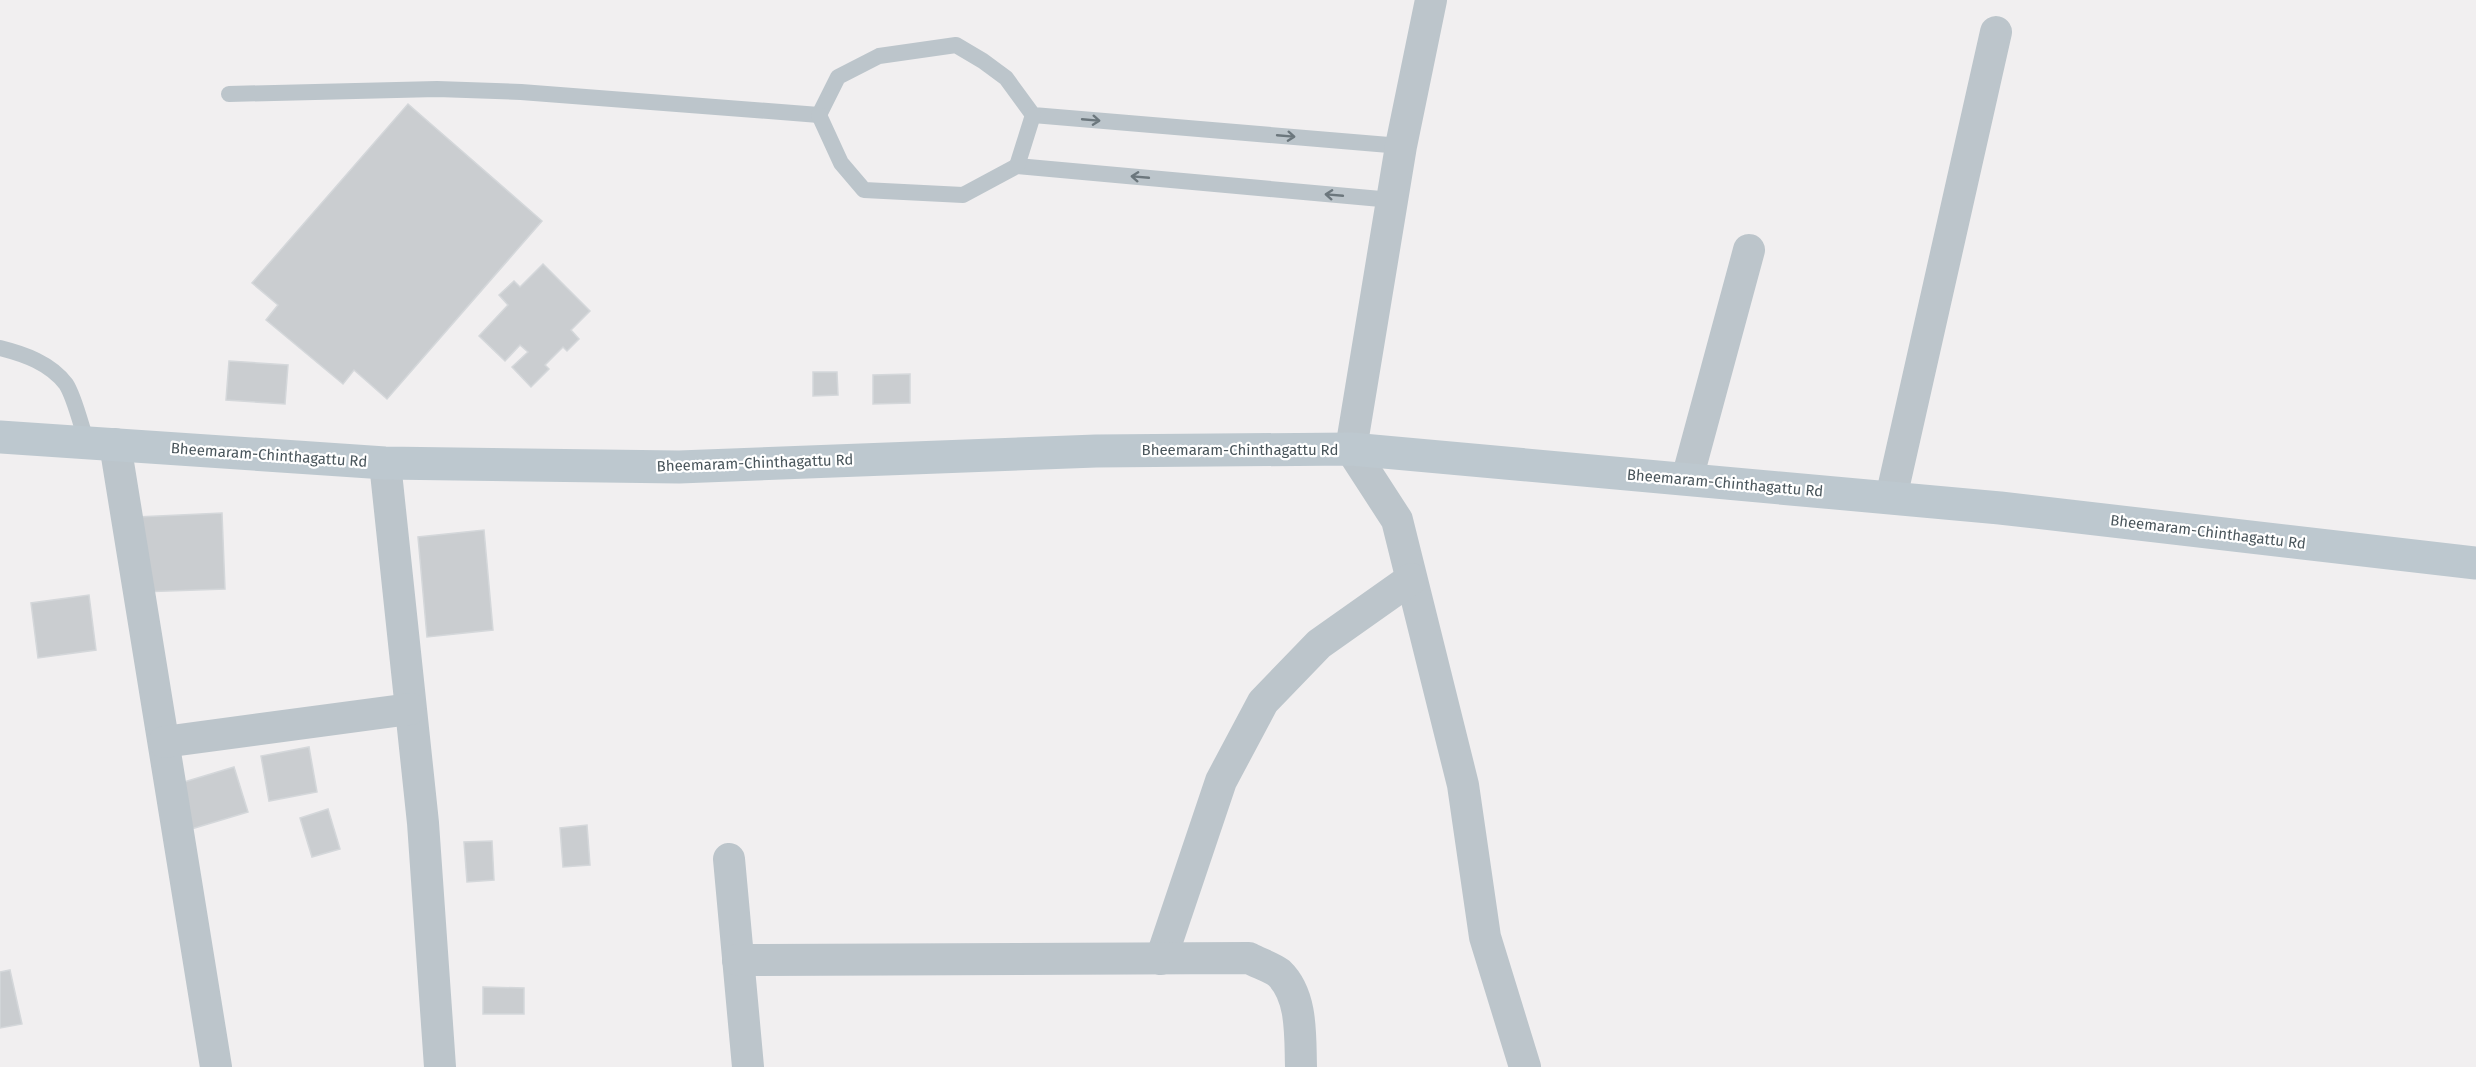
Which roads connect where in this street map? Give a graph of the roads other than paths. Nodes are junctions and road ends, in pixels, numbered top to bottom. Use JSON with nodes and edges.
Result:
{"nodes":[{"id":1,"x":1431,"y":0,"type":"edge"},
{"id":2,"x":1996,"y":32,"type":"dead end"},
{"id":3,"x":229,"y":94,"type":"dead end"},
{"id":4,"x":819,"y":115,"type":"junction"},
{"id":5,"x":1033,"y":115,"type":"junction"},
{"id":6,"x":1401,"y":146,"type":"junction"},
{"id":7,"x":1017,"y":166,"type":"junction"},
{"id":8,"x":1392,"y":200,"type":"junction"},
{"id":9,"x":1749,"y":250,"type":"dead end"},
{"id":10,"x":0,"y":348,"type":"edge"},
{"id":11,"x":0,"y":437,"type":"edge"},
{"id":12,"x":101,"y":443,"type":"junction"},
{"id":13,"x":1351,"y":449,"type":"junction"},
{"id":14,"x":385,"y":463,"type":"junction"},
{"id":15,"x":1687,"y":480,"type":"junction"},
{"id":16,"x":1891,"y":498,"type":"junction"},
{"id":17,"x":2476,"y":563,"type":"edge"},
{"id":18,"x":1411,"y":579,"type":"junction"},
{"id":19,"x":410,"y":709,"type":"junction"},
{"id":20,"x":164,"y":742,"type":"junction"},
{"id":21,"x":729,"y":859,"type":"dead end"},
{"id":22,"x":1161,"y":959,"type":"junction"},
{"id":23,"x":738,"y":960,"type":"junction"},
{"id":24,"x":216,"y":1067,"type":"edge"},
{"id":25,"x":440,"y":1067,"type":"edge"},
{"id":26,"x":748,"y":1067,"type":"edge"},
{"id":27,"x":1301,"y":1067,"type":"edge"},
{"id":28,"x":1525,"y":1067,"type":"edge"}],
"edges":[{"from":1,"to":6,"type":"street"},
{"from":2,"to":16,"type":"street"},
{"from":3,"to":4,"type":"lane"},
{"from":4,"to":5,"type":"lane"},
{"from":4,"to":7,"type":"lane"},
{"from":5,"to":6,"type":"lane","one_way":true},
{"from":5,"to":7,"type":"lane"},
{"from":6,"to":8,"type":"street"},
{"from":8,"to":7,"type":"lane","one_way":true},
{"from":8,"to":13,"type":"street"},
{"from":9,"to":15,"type":"street"},
{"from":10,"to":12,"type":"lane"},
{"from":11,"to":12,"type":"street","name":"Bheemaram-Chinthagattu Rd"},
{"from":12,"to":14,"type":"street","name":"Bheemaram-Chinthagattu Rd"},
{"from":12,"to":20,"type":"street"},
{"from":13,"to":14,"type":"street","name":"Bheemaram-Chinthagattu Rd"},
{"from":13,"to":15,"type":"street","name":"Bheemaram-Chinthagattu Rd"},
{"from":13,"to":18,"type":"street"},
{"from":14,"to":19,"type":"street"},
{"from":15,"to":16,"type":"street","name":"Bheemaram-Chinthagattu Rd"},
{"from":16,"to":17,"type":"street","name":"Bheemaram-Chinthagattu Rd"},
{"from":18,"to":22,"type":"street"},
{"from":18,"to":28,"type":"street"},
{"from":19,"to":20,"type":"street"},
{"from":19,"to":25,"type":"street"},
{"from":20,"to":24,"type":"street"},
{"from":21,"to":23,"type":"street"},
{"from":22,"to":23,"type":"street"},
{"from":22,"to":27,"type":"street"},
{"from":23,"to":26,"type":"street"}]}
